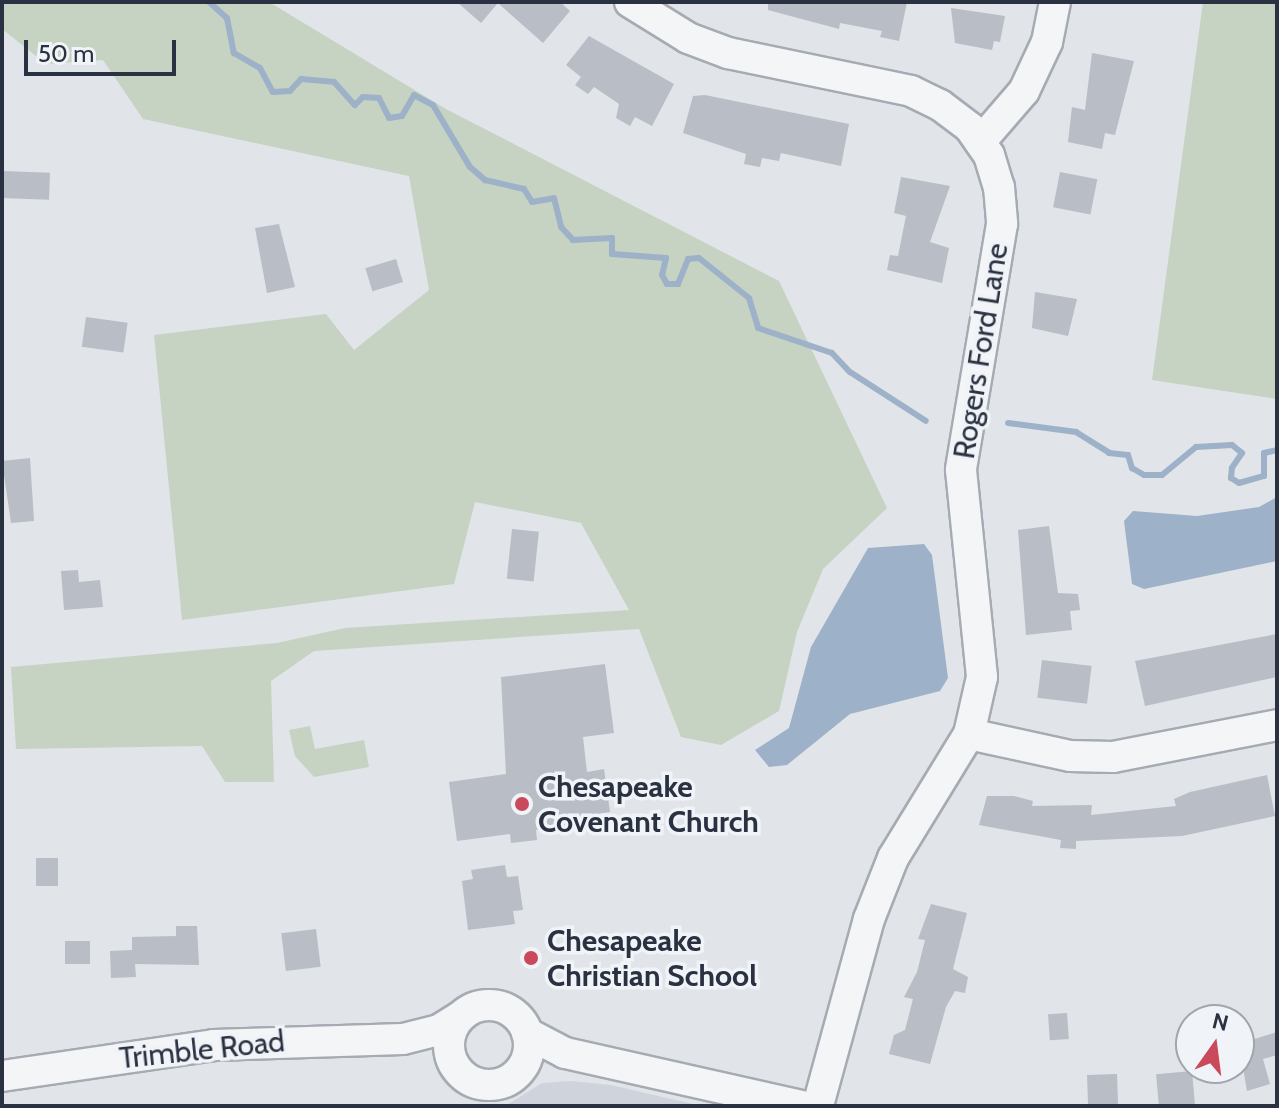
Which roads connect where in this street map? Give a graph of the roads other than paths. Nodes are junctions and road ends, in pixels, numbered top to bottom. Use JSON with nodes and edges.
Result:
{"nodes":[{"id":1,"x":630,"y":2,"type":"edge"},
{"id":2,"x":1055,"y":2,"type":"edge"},
{"id":3,"x":980,"y":142,"type":"junction"},
{"id":4,"x":1277,"y":725,"type":"edge"},
{"id":5,"x":969,"y":734,"type":"junction"},
{"id":6,"x":461,"y":1016,"type":"junction"},
{"id":7,"x":527,"y":1033,"type":"junction"},
{"id":8,"x":403,"y":1039,"type":"junction"},
{"id":9,"x":565,"y":1053,"type":"junction"},
{"id":10,"x":457,"y":1070,"type":"junction"},
{"id":11,"x":2,"y":1076,"type":"edge"},
{"id":12,"x":501,"y":1087,"type":"edge"},
{"id":13,"x":467,"y":1106,"type":"edge"},
{"id":14,"x":802,"y":1106,"type":"edge"},
{"id":15,"x":818,"y":1106,"type":"edge"}],
"edges":[{"from":1,"to":3,"type":"street","name":"Rogers Ford Lane"},
{"from":2,"to":3,"type":"street"},
{"from":3,"to":5,"type":"street","name":"Rogers Ford Lane"},
{"from":4,"to":5,"type":"street"},
{"from":5,"to":15,"type":"street","name":"Rogers Ford Lane"},
{"from":6,"to":7,"type":"street"},
{"from":6,"to":8,"type":"street","name":"Trimble Road"},
{"from":6,"to":10,"type":"street"},
{"from":7,"to":9,"type":"street"},
{"from":7,"to":12,"type":"street"},
{"from":8,"to":10,"type":"street","name":"Trimble Road"},
{"from":8,"to":11,"type":"street","name":"Trimble Road"},
{"from":9,"to":12,"type":"street"},
{"from":9,"to":14,"type":"street"},
{"from":10,"to":12,"type":"street"},
{"from":10,"to":13,"type":"street"}]}
